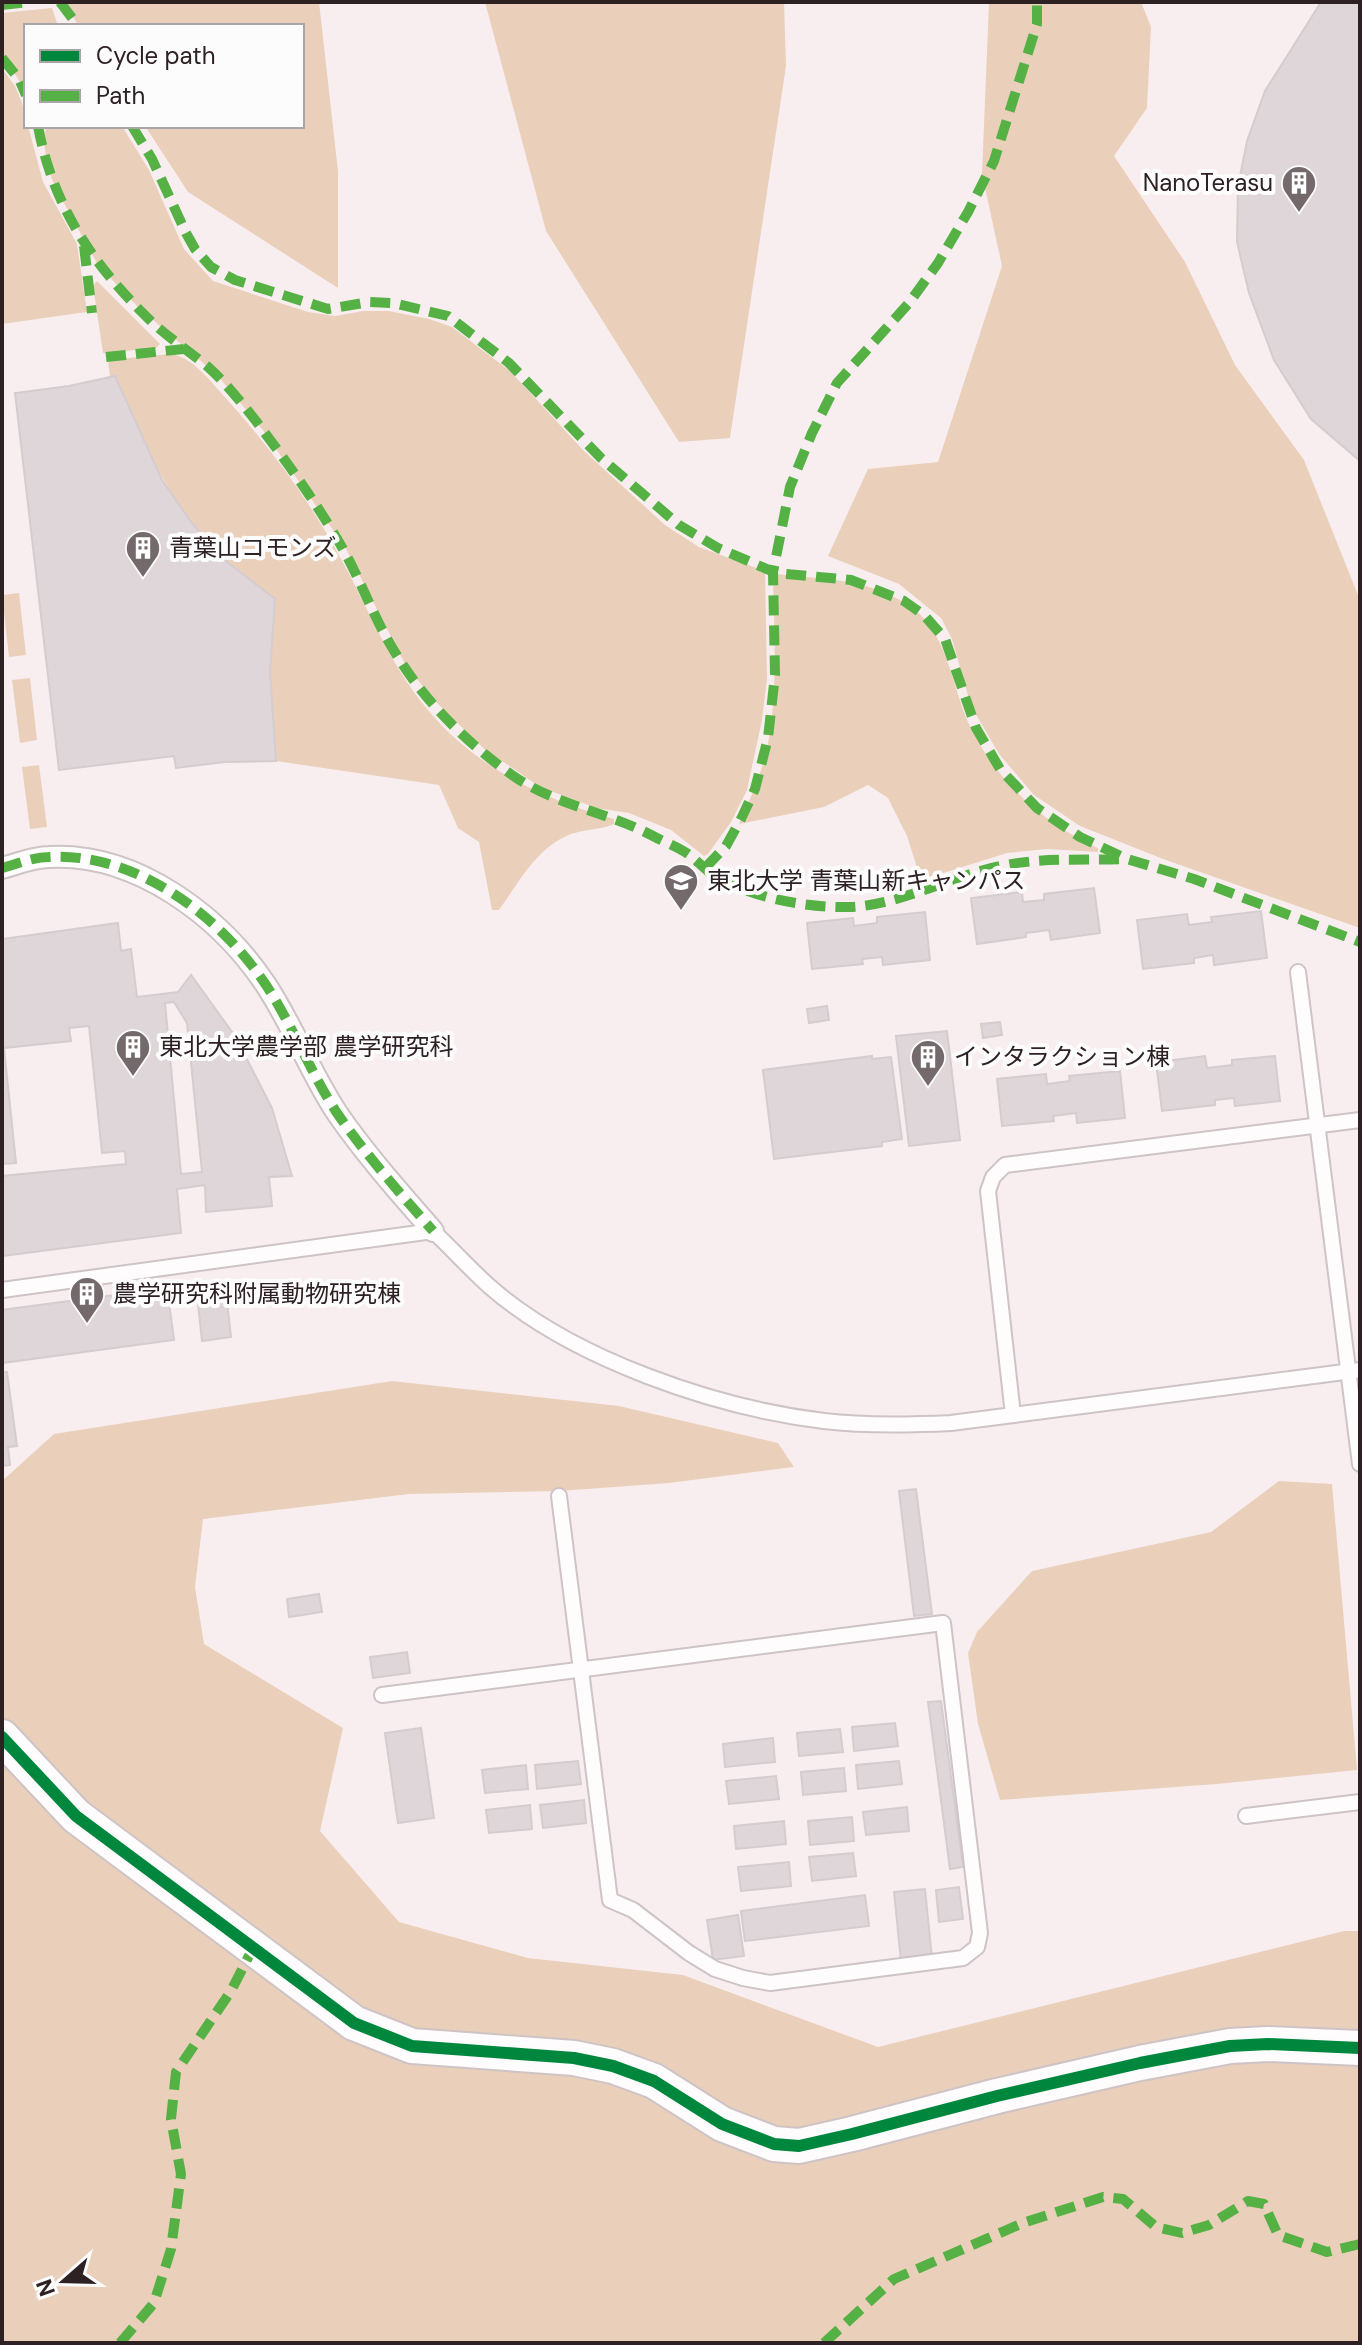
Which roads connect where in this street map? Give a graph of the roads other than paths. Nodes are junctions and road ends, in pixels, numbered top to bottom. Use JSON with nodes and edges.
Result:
{"nodes":[{"id":1,"x":2,"y":868,"type":"edge"},
{"id":2,"x":1298,"y":972,"type":"dead end"},
{"id":3,"x":1360,"y":1120,"type":"edge"},
{"id":4,"x":1317,"y":1126,"type":"junction"},
{"id":5,"x":433,"y":1231,"type":"junction"},
{"id":6,"x":2,"y":1290,"type":"edge"},
{"id":7,"x":1354,"y":1370,"type":"edge"},
{"id":8,"x":1013,"y":1415,"type":"junction"},
{"id":9,"x":1360,"y":1464,"type":"edge"},
{"id":10,"x":559,"y":1496,"type":"dead end"},
{"id":11,"x":580,"y":1668,"type":"junction"},
{"id":12,"x":382,"y":1695,"type":"dead end"},
{"id":13,"x":2,"y":1737,"type":"edge"},
{"id":14,"x":1360,"y":1802,"type":"edge"},
{"id":15,"x":1246,"y":1816,"type":"dead end"},
{"id":16,"x":1360,"y":2048,"type":"edge"}],
"edges":[{"from":1,"to":5,"type":"street"},
{"from":2,"to":4,"type":"lane"},
{"from":3,"to":4,"type":"lane"},
{"from":4,"to":7,"type":"lane"},
{"from":4,"to":8,"type":"lane"},
{"from":5,"to":6,"type":"lane"},
{"from":5,"to":8,"type":"lane"},
{"from":7,"to":8,"type":"lane"},
{"from":7,"to":9,"type":"lane"},
{"from":10,"to":11,"type":"lane"},
{"from":11,"to":11,"type":"lane"},
{"from":11,"to":12,"type":"lane"},
{"from":13,"to":16,"type":"street"},
{"from":14,"to":15,"type":"lane"}]}
